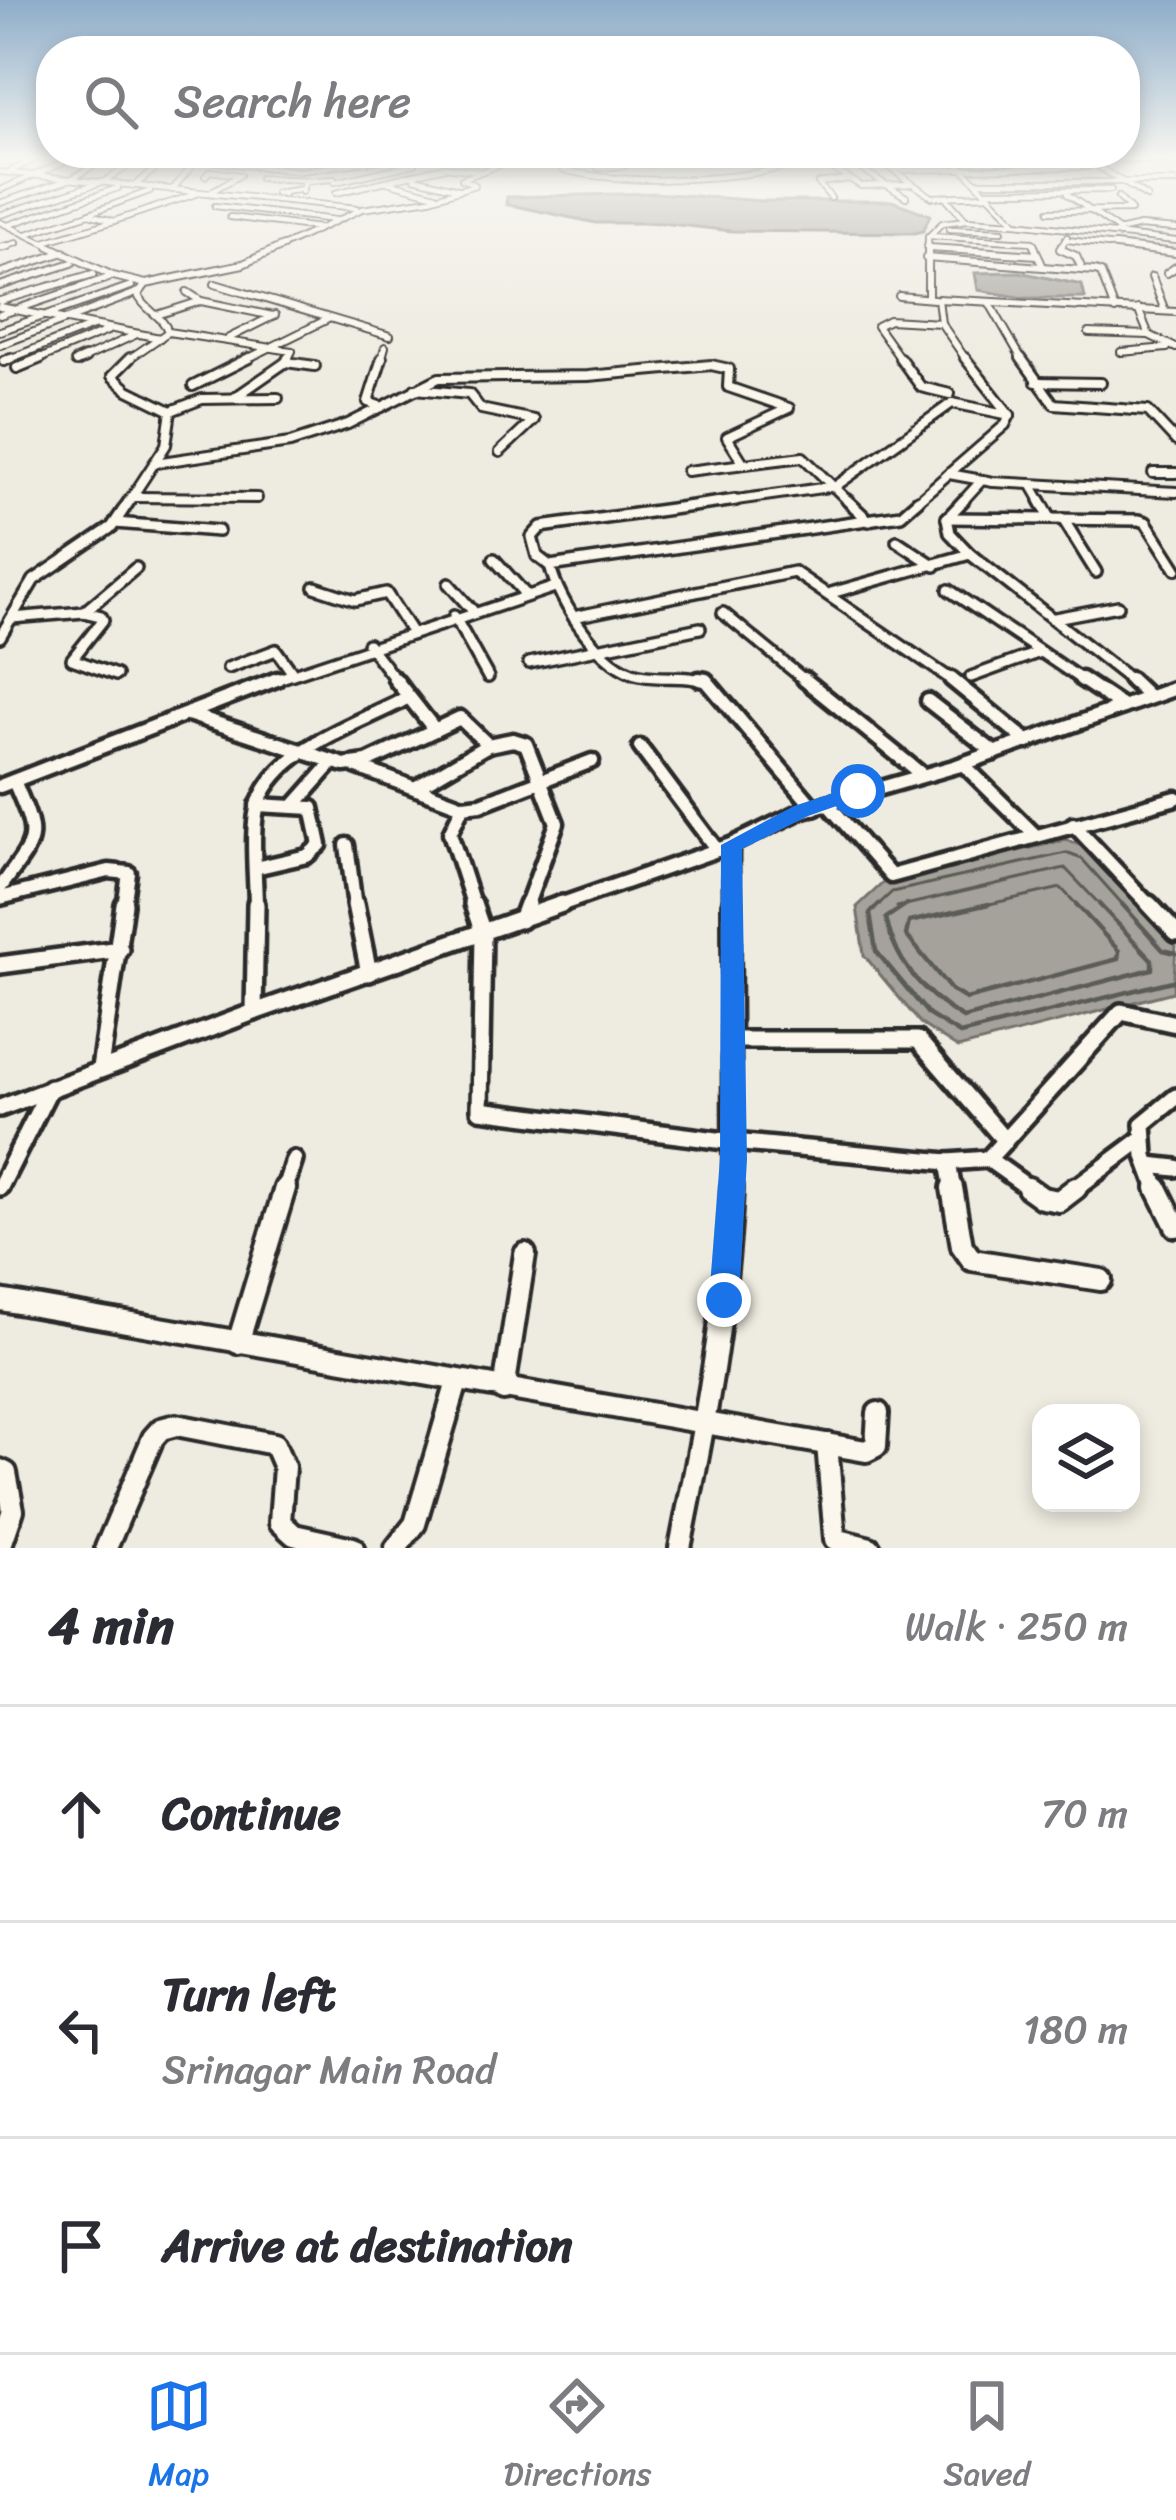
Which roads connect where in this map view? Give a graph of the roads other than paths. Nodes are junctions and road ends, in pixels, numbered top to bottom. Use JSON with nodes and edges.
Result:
{"nodes":[{"id":1,"x":21,"y":230,"type":"edge"},
{"id":2,"x":36,"y":230,"type":"edge"},
{"id":3,"x":83,"y":230,"type":"edge"},
{"id":4,"x":315,"y":230,"type":"edge"},
{"id":5,"x":934,"y":230,"type":"edge"},
{"id":6,"x":985,"y":230,"type":"edge"},
{"id":7,"x":1065,"y":230,"type":"edge"},
{"id":8,"x":1079,"y":230,"type":"edge"},
{"id":9,"x":1002,"y":231,"type":"dead end"},
{"id":10,"x":1120,"y":231,"type":"edge"},
{"id":11,"x":27,"y":233,"type":"junction"},
{"id":12,"x":1109,"y":233,"type":"junction"},
{"id":13,"x":928,"y":236,"type":"junction"},
{"id":14,"x":1068,"y":240,"type":"junction"},
{"id":15,"x":1176,"y":241,"type":"edge"},
{"id":16,"x":44,"y":242,"type":"junction"},
{"id":17,"x":17,"y":243,"type":"dead end"},
{"id":18,"x":0,"y":248,"type":"edge"},
{"id":19,"x":929,"y":248,"type":"junction"},
{"id":20,"x":64,"y":253,"type":"junction"},
{"id":21,"x":1116,"y":253,"type":"dead end"},
{"id":22,"x":1038,"y":255,"type":"junction"},
{"id":23,"x":926,"y":258,"type":"junction"},
{"id":24,"x":1176,"y":260,"type":"edge"},
{"id":25,"x":72,"y":263,"type":"dead end"},
{"id":26,"x":1042,"y":267,"type":"junction"},
{"id":27,"x":1082,"y":269,"type":"junction"},
{"id":28,"x":1167,"y":272,"type":"dead end"},
{"id":29,"x":0,"y":273,"type":"edge"},
{"id":30,"x":93,"y":274,"type":"dead end"},
{"id":31,"x":1152,"y":277,"type":"dead end"},
{"id":32,"x":107,"y":278,"type":"dead end"},
{"id":33,"x":215,"y":284,"type":"dead end"},
{"id":34,"x":1,"y":285,"type":"edge"},
{"id":35,"x":130,"y":286,"type":"dead end"},
{"id":36,"x":142,"y":288,"type":"junction"},
{"id":37,"x":187,"y":292,"type":"dead end"},
{"id":38,"x":899,"y":296,"type":"dead end"},
{"id":39,"x":933,"y":298,"type":"junction"},
{"id":40,"x":201,"y":301,"type":"junction"},
{"id":41,"x":989,"y":302,"type":"junction"},
{"id":42,"x":292,"y":307,"type":"junction"},
{"id":43,"x":0,"y":308,"type":"edge"},
{"id":44,"x":1086,"y":309,"type":"junction"},
{"id":45,"x":1138,"y":309,"type":"junction"},
{"id":46,"x":16,"y":310,"type":"junction"},
{"id":47,"x":1115,"y":310,"type":"junction"},
{"id":48,"x":1170,"y":311,"type":"edge"},
{"id":49,"x":172,"y":312,"type":"junction"},
{"id":50,"x":42,"y":315,"type":"junction"},
{"id":51,"x":157,"y":315,"type":"junction"},
{"id":52,"x":273,"y":316,"type":"junction"},
{"id":53,"x":328,"y":319,"type":"junction"},
{"id":54,"x":65,"y":320,"type":"junction"},
{"id":55,"x":941,"y":322,"type":"junction"},
{"id":56,"x":1093,"y":324,"type":"dead end"},
{"id":57,"x":94,"y":325,"type":"junction"},
{"id":58,"x":113,"y":329,"type":"junction"},
{"id":59,"x":0,"y":331,"type":"edge"},
{"id":60,"x":181,"y":331,"type":"junction"},
{"id":61,"x":1089,"y":333,"type":"dead end"},
{"id":62,"x":138,"y":334,"type":"junction"},
{"id":63,"x":164,"y":335,"type":"junction"},
{"id":64,"x":1149,"y":335,"type":"junction"},
{"id":65,"x":390,"y":336,"type":"dead end"},
{"id":66,"x":228,"y":339,"type":"junction"},
{"id":67,"x":0,"y":346,"type":"edge"},
{"id":68,"x":273,"y":347,"type":"junction"},
{"id":69,"x":385,"y":347,"type":"dead end"},
{"id":70,"x":1172,"y":348,"type":"edge"},
{"id":71,"x":1121,"y":352,"type":"dead end"},
{"id":72,"x":4,"y":361,"type":"dead end"},
{"id":73,"x":76,"y":362,"type":"dead end"},
{"id":74,"x":286,"y":362,"type":"junction"},
{"id":75,"x":315,"y":366,"type":"dead end"},
{"id":76,"x":17,"y":368,"type":"dead end"},
{"id":77,"x":1036,"y":382,"type":"junction"},
{"id":78,"x":1101,"y":383,"type":"dead end"},
{"id":79,"x":193,"y":386,"type":"dead end"},
{"id":80,"x":414,"y":389,"type":"junction"},
{"id":81,"x":950,"y":394,"type":"dead end"},
{"id":82,"x":234,"y":398,"type":"junction"},
{"id":83,"x":278,"y":398,"type":"dead end"},
{"id":84,"x":382,"y":406,"type":"junction"},
{"id":85,"x":171,"y":411,"type":"junction"},
{"id":86,"x":1010,"y":415,"type":"junction"},
{"id":87,"x":1160,"y":422,"type":"junction"},
{"id":88,"x":1176,"y":423,"type":"edge"},
{"id":89,"x":1176,"y":441,"type":"edge"},
{"id":90,"x":500,"y":452,"type":"dead end"},
{"id":91,"x":154,"y":463,"type":"junction"},
{"id":92,"x":744,"y":464,"type":"junction"},
{"id":93,"x":687,"y":471,"type":"dead end"},
{"id":94,"x":1153,"y":473,"type":"dead end"},
{"id":95,"x":1176,"y":473,"type":"edge"},
{"id":96,"x":950,"y":474,"type":"junction"},
{"id":97,"x":982,"y":480,"type":"junction"},
{"id":98,"x":1031,"y":484,"type":"junction"},
{"id":99,"x":836,"y":486,"type":"junction"},
{"id":100,"x":1126,"y":491,"type":"junction"},
{"id":101,"x":1176,"y":492,"type":"edge"},
{"id":102,"x":130,"y":497,"type":"junction"},
{"id":103,"x":257,"y":498,"type":"dead end"},
{"id":104,"x":1049,"y":516,"type":"dead end"},
{"id":105,"x":947,"y":518,"type":"junction"},
{"id":106,"x":1063,"y":519,"type":"junction"},
{"id":107,"x":869,"y":521,"type":"junction"},
{"id":108,"x":1146,"y":522,"type":"junction"},
{"id":109,"x":120,"y":524,"type":"junction"},
{"id":110,"x":218,"y":531,"type":"dead end"},
{"id":111,"x":897,"y":541,"type":"dead end"},
{"id":112,"x":970,"y":554,"type":"junction"},
{"id":113,"x":494,"y":559,"type":"dead end"},
{"id":114,"x":550,"y":566,"type":"junction"},
{"id":115,"x":935,"y":566,"type":"junction"},
{"id":116,"x":136,"y":568,"type":"dead end"},
{"id":117,"x":1176,"y":569,"type":"edge"},
{"id":118,"x":1096,"y":572,"type":"dead end"},
{"id":119,"x":448,"y":584,"type":"dead end"},
{"id":120,"x":315,"y":587,"type":"dead end"},
{"id":121,"x":555,"y":587,"type":"junction"},
{"id":122,"x":949,"y":590,"type":"dead end"},
{"id":123,"x":831,"y":593,"type":"junction"},
{"id":124,"x":526,"y":595,"type":"junction"},
{"id":125,"x":1118,"y":606,"type":"dead end"},
{"id":126,"x":473,"y":611,"type":"junction"},
{"id":127,"x":84,"y":612,"type":"junction"},
{"id":128,"x":723,"y":614,"type":"dead end"},
{"id":129,"x":454,"y":616,"type":"junction"},
{"id":130,"x":578,"y":616,"type":"junction"},
{"id":131,"x":1055,"y":617,"type":"junction"},
{"id":132,"x":12,"y":618,"type":"junction"},
{"id":133,"x":700,"y":628,"type":"dead end"},
{"id":134,"x":410,"y":630,"type":"junction"},
{"id":135,"x":0,"y":637,"type":"edge"},
{"id":136,"x":368,"y":644,"type":"junction"},
{"id":137,"x":603,"y":649,"type":"junction"},
{"id":138,"x":1040,"y":652,"type":"junction"},
{"id":139,"x":529,"y":663,"type":"dead end"},
{"id":140,"x":228,"y":668,"type":"dead end"},
{"id":141,"x":291,"y":671,"type":"junction"},
{"id":142,"x":116,"y":675,"type":"dead end"},
{"id":143,"x":488,"y":677,"type":"dead end"},
{"id":144,"x":971,"y":677,"type":"dead end"},
{"id":145,"x":1174,"y":693,"type":"edge"},
{"id":146,"x":1149,"y":698,"type":"junction"},
{"id":147,"x":405,"y":699,"type":"junction"},
{"id":148,"x":928,"y":701,"type":"dead end"},
{"id":149,"x":1123,"y":707,"type":"junction"},
{"id":150,"x":187,"y":713,"type":"junction"},
{"id":151,"x":435,"y":730,"type":"junction"},
{"id":152,"x":1028,"y":742,"type":"junction"},
{"id":153,"x":488,"y":745,"type":"junction"},
{"id":154,"x":640,"y":747,"type":"dead end"},
{"id":155,"x":303,"y":752,"type":"junction"},
{"id":156,"x":995,"y":753,"type":"junction"},
{"id":157,"x":592,"y":760,"type":"dead end"},
{"id":158,"x":333,"y":762,"type":"junction"},
{"id":159,"x":963,"y":764,"type":"junction"},
{"id":160,"x":354,"y":766,"type":"junction"},
{"id":161,"x":921,"y":774,"type":"junction"},
{"id":162,"x":542,"y":777,"type":"junction"},
{"id":163,"x":7,"y":783,"type":"edge"},
{"id":164,"x":415,"y":788,"type":"junction"},
{"id":165,"x":1176,"y":798,"type":"edge"},
{"id":166,"x":257,"y":805,"type":"junction"},
{"id":167,"x":294,"y":806,"type":"junction"},
{"id":168,"x":463,"y":806,"type":"junction"},
{"id":169,"x":820,"y":806,"type":"junction"},
{"id":170,"x":1073,"y":824,"type":"junction"},
{"id":171,"x":1035,"y":835,"type":"junction"},
{"id":172,"x":346,"y":845,"type":"dead end"},
{"id":173,"x":724,"y":848,"type":"junction"},
{"id":174,"x":255,"y":868,"type":"junction"},
{"id":175,"x":0,"y":888,"type":"edge"},
{"id":176,"x":0,"y":898,"type":"edge"},
{"id":177,"x":520,"y":920,"type":"junction"},
{"id":178,"x":1176,"y":932,"type":"edge"},
{"id":179,"x":483,"y":933,"type":"junction"},
{"id":180,"x":120,"y":949,"type":"junction"},
{"id":181,"x":0,"y":965,"type":"edge"},
{"id":182,"x":369,"y":973,"type":"junction"},
{"id":183,"x":254,"y":1012,"type":"junction"},
{"id":184,"x":1176,"y":1024,"type":"edge"},
{"id":185,"x":732,"y":1040,"type":"junction"},
{"id":186,"x":100,"y":1068,"type":"junction"},
{"id":187,"x":50,"y":1088,"type":"junction"},
{"id":188,"x":1176,"y":1097,"type":"edge"},
{"id":189,"x":0,"y":1108,"type":"edge"},
{"id":190,"x":1142,"y":1139,"type":"junction"},
{"id":191,"x":1005,"y":1141,"type":"junction"},
{"id":192,"x":733,"y":1142,"type":"junction"},
{"id":193,"x":295,"y":1160,"type":"dead end"},
{"id":194,"x":988,"y":1160,"type":"junction"},
{"id":195,"x":948,"y":1162,"type":"junction"},
{"id":196,"x":1149,"y":1165,"type":"junction"},
{"id":197,"x":1176,"y":1168,"type":"edge"},
{"id":198,"x":0,"y":1187,"type":"edge"},
{"id":199,"x":1176,"y":1226,"type":"edge"},
{"id":200,"x":525,"y":1253,"type":"dead end"},
{"id":201,"x":1101,"y":1280,"type":"dead end"},
{"id":202,"x":0,"y":1300,"type":"edge"},
{"id":203,"x":238,"y":1343,"type":"junction"},
{"id":204,"x":457,"y":1382,"type":"junction"},
{"id":205,"x":504,"y":1390,"type":"junction"},
{"id":206,"x":878,"y":1413,"type":"dead end"},
{"id":207,"x":704,"y":1425,"type":"junction"},
{"id":208,"x":827,"y":1444,"type":"junction"},
{"id":209,"x":0,"y":1470,"type":"edge"},
{"id":210,"x":0,"y":1548,"type":"edge"},
{"id":211,"x":106,"y":1548,"type":"edge"},
{"id":212,"x":353,"y":1548,"type":"edge"},
{"id":213,"x":396,"y":1548,"type":"edge"},
{"id":214,"x":680,"y":1548,"type":"edge"},
{"id":215,"x":870,"y":1548,"type":"edge"}],
"edges":[{"from":1,"to":11,"type":"street"},
{"from":2,"to":11,"type":"street"},
{"from":3,"to":16,"type":"street"},
{"from":4,"to":36,"type":"street"},
{"from":5,"to":13,"type":"street"},
{"from":6,"to":9,"type":"street"},
{"from":7,"to":14,"type":"street"},
{"from":8,"to":12,"type":"street"},
{"from":10,"to":12,"type":"street"},
{"from":11,"to":16,"type":"street"},
{"from":12,"to":15,"type":"street"},
{"from":13,"to":19,"type":"street"},
{"from":13,"to":22,"type":"street"},
{"from":14,"to":24,"type":"street"},
{"from":14,"to":27,"type":"street"},
{"from":16,"to":20,"type":"street"},
{"from":17,"to":18,"type":"street"},
{"from":19,"to":22,"type":"street"},
{"from":19,"to":23,"type":"street"},
{"from":20,"to":29,"type":"street"},
{"from":20,"to":36,"type":"street"},
{"from":21,"to":24,"type":"street"},
{"from":22,"to":26,"type":"street"},
{"from":23,"to":26,"type":"street"},
{"from":23,"to":39,"type":"street"},
{"from":24,"to":28,"type":"street"},
{"from":25,"to":34,"type":"street"},
{"from":26,"to":27,"type":"street"},
{"from":27,"to":47,"type":"street"},
{"from":30,"to":43,"type":"street"},
{"from":31,"to":48,"type":"street"},
{"from":32,"to":46,"type":"street"},
{"from":33,"to":42,"type":"street"},
{"from":35,"to":50,"type":"street"},
{"from":36,"to":51,"type":"street"},
{"from":36,"to":54,"type":"street"},
{"from":37,"to":40,"type":"street"},
{"from":38,"to":39,"type":"street"},
{"from":39,"to":41,"type":"street"},
{"from":39,"to":55,"type":"street"},
{"from":40,"to":49,"type":"street"},
{"from":40,"to":52,"type":"street"},
{"from":41,"to":44,"type":"street"},
{"from":41,"to":77,"type":"street"},
{"from":42,"to":52,"type":"street"},
{"from":42,"to":53,"type":"street"},
{"from":43,"to":46,"type":"street"},
{"from":44,"to":47,"type":"street"},
{"from":44,"to":56,"type":"street"},
{"from":45,"to":47,"type":"street"},
{"from":45,"to":48,"type":"street"},
{"from":45,"to":64,"type":"street"},
{"from":46,"to":50,"type":"street"},
{"from":49,"to":51,"type":"street"},
{"from":49,"to":60,"type":"street"},
{"from":50,"to":54,"type":"street"},
{"from":50,"to":59,"type":"street"},
{"from":51,"to":63,"type":"street"},
{"from":52,"to":66,"type":"street"},
{"from":53,"to":65,"type":"street"},
{"from":53,"to":68,"type":"street"},
{"from":54,"to":57,"type":"street"},
{"from":54,"to":67,"type":"street"},
{"from":55,"to":81,"type":"street"},
{"from":55,"to":86,"type":"street"},
{"from":57,"to":58,"type":"street"},
{"from":57,"to":72,"type":"street"},
{"from":58,"to":62,"type":"street"},
{"from":58,"to":76,"type":"street"},
{"from":60,"to":63,"type":"street"},
{"from":60,"to":66,"type":"street"},
{"from":61,"to":64,"type":"street"},
{"from":62,"to":63,"type":"street"},
{"from":62,"to":73,"type":"street"},
{"from":63,"to":85,"type":"street"},
{"from":64,"to":70,"type":"street"},
{"from":66,"to":68,"type":"street"},
{"from":68,"to":74,"type":"street"},
{"from":68,"to":79,"type":"street"},
{"from":69,"to":84,"type":"street"},
{"from":70,"to":71,"type":"street"},
{"from":74,"to":75,"type":"street"},
{"from":74,"to":82,"type":"street"},
{"from":77,"to":78,"type":"street"},
{"from":77,"to":87,"type":"street"},
{"from":80,"to":84,"type":"street"},
{"from":80,"to":90,"type":"street"},
{"from":80,"to":92,"type":"street"},
{"from":82,"to":83,"type":"street"},
{"from":82,"to":85,"type":"street"},
{"from":84,"to":91,"type":"street"},
{"from":85,"to":91,"type":"street"},
{"from":86,"to":96,"type":"street"},
{"from":86,"to":99,"type":"street"},
{"from":87,"to":88,"type":"street"},
{"from":87,"to":89,"type":"street"},
{"from":91,"to":102,"type":"street"},
{"from":92,"to":93,"type":"street"},
{"from":92,"to":99,"type":"street"},
{"from":94,"to":95,"type":"street"},
{"from":96,"to":97,"type":"street"},
{"from":96,"to":107,"type":"street"},
{"from":97,"to":98,"type":"street"},
{"from":97,"to":105,"type":"street"},
{"from":98,"to":100,"type":"street"},
{"from":98,"to":104,"type":"street"},
{"from":99,"to":107,"type":"street"},
{"from":99,"to":114,"type":"street"},
{"from":100,"to":101,"type":"street"},
{"from":100,"to":108,"type":"street"},
{"from":102,"to":103,"type":"street"},
{"from":102,"to":109,"type":"street"},
{"from":105,"to":106,"type":"street"},
{"from":105,"to":112,"type":"street"},
{"from":106,"to":108,"type":"street"},
{"from":106,"to":118,"type":"street"},
{"from":107,"to":114,"type":"street"},
{"from":108,"to":117,"type":"street"},
{"from":109,"to":110,"type":"street"},
{"from":109,"to":132,"type":"street"},
{"from":111,"to":115,"type":"street"},
{"from":112,"to":115,"type":"street"},
{"from":112,"to":131,"type":"street"},
{"from":113,"to":124,"type":"street"},
{"from":114,"to":121,"type":"street"},
{"from":115,"to":123,"type":"street"},
{"from":116,"to":127,"type":"street"},
{"from":119,"to":126,"type":"street"},
{"from":120,"to":134,"type":"street"},
{"from":121,"to":124,"type":"street"},
{"from":121,"to":130,"type":"street"},
{"from":122,"to":138,"type":"street"},
{"from":123,"to":130,"type":"street"},
{"from":123,"to":152,"type":"street"},
{"from":124,"to":126,"type":"street"},
{"from":125,"to":131,"type":"street"},
{"from":126,"to":129,"type":"street"},
{"from":127,"to":132,"type":"street"},
{"from":127,"to":142,"type":"street"},
{"from":128,"to":161,"type":"street"},
{"from":129,"to":134,"type":"street"},
{"from":129,"to":143,"type":"street"},
{"from":130,"to":137,"type":"street"},
{"from":131,"to":146,"type":"street"},
{"from":132,"to":135,"type":"street"},
{"from":133,"to":137,"type":"street"},
{"from":134,"to":136,"type":"street"},
{"from":136,"to":141,"type":"street"},
{"from":136,"to":147,"type":"street"},
{"from":137,"to":139,"type":"street"},
{"from":137,"to":169,"type":"street"},
{"from":138,"to":144,"type":"street"},
{"from":138,"to":149,"type":"street"},
{"from":140,"to":141,"type":"street"},
{"from":141,"to":150,"type":"street"},
{"from":145,"to":146,"type":"street"},
{"from":146,"to":149,"type":"street"},
{"from":147,"to":151,"type":"street"},
{"from":147,"to":155,"type":"street"},
{"from":148,"to":156,"type":"street"},
{"from":149,"to":152,"type":"street"},
{"from":150,"to":155,"type":"street"},
{"from":150,"to":163,"type":"street"},
{"from":151,"to":153,"type":"street"},
{"from":151,"to":160,"type":"street"},
{"from":152,"to":156,"type":"street"},
{"from":153,"to":162,"type":"street"},
{"from":153,"to":164,"type":"street"},
{"from":154,"to":173,"type":"street"},
{"from":155,"to":158,"type":"street"},
{"from":155,"to":166,"type":"street"},
{"from":156,"to":159,"type":"street"},
{"from":157,"to":162,"type":"street"},
{"from":158,"to":160,"type":"street"},
{"from":158,"to":167,"type":"street"},
{"from":159,"to":161,"type":"street"},
{"from":159,"to":171,"type":"street"},
{"from":160,"to":164,"type":"street"},
{"from":161,"to":169,"type":"street"},
{"from":162,"to":168,"type":"street"},
{"from":162,"to":177,"type":"street"},
{"from":163,"to":175,"type":"street"},
{"from":164,"to":168,"type":"street"},
{"from":165,"to":170,"type":"street"},
{"from":166,"to":167,"type":"street"},
{"from":166,"to":174,"type":"street"},
{"from":167,"to":174,"type":"street"},
{"from":168,"to":179,"type":"street"},
{"from":169,"to":171,"type":"street"},
{"from":169,"to":173,"type":"street"},
{"from":170,"to":171,"type":"street"},
{"from":170,"to":178,"type":"street"},
{"from":172,"to":182,"type":"street"},
{"from":173,"to":177,"type":"street"},
{"from":173,"to":185,"type":"street"},
{"from":174,"to":183,"type":"street"},
{"from":176,"to":180,"type":"street"},
{"from":177,"to":179,"type":"street"},
{"from":179,"to":182,"type":"street"},
{"from":179,"to":192,"type":"street"},
{"from":180,"to":181,"type":"street"},
{"from":180,"to":186,"type":"street"},
{"from":182,"to":183,"type":"street"},
{"from":183,"to":186,"type":"street"},
{"from":184,"to":191,"type":"street"},
{"from":185,"to":191,"type":"street"},
{"from":185,"to":192,"type":"street"},
{"from":186,"to":187,"type":"street"},
{"from":187,"to":189,"type":"street"},
{"from":187,"to":198,"type":"street"},
{"from":188,"to":190,"type":"street"},
{"from":190,"to":194,"type":"street"},
{"from":190,"to":196,"type":"street"},
{"from":191,"to":194,"type":"street"},
{"from":192,"to":195,"type":"street"},
{"from":192,"to":207,"type":"street"},
{"from":193,"to":203,"type":"street"},
{"from":194,"to":195,"type":"street"},
{"from":195,"to":201,"type":"street"},
{"from":196,"to":197,"type":"street"},
{"from":196,"to":199,"type":"street"},
{"from":200,"to":205,"type":"street"},
{"from":202,"to":203,"type":"street"},
{"from":203,"to":204,"type":"street"},
{"from":204,"to":205,"type":"street"},
{"from":204,"to":213,"type":"street"},
{"from":205,"to":207,"type":"street"},
{"from":206,"to":208,"type":"street"},
{"from":207,"to":208,"type":"street"},
{"from":207,"to":214,"type":"street"},
{"from":208,"to":215,"type":"street"},
{"from":209,"to":210,"type":"street"},
{"from":211,"to":212,"type":"street"}]}
